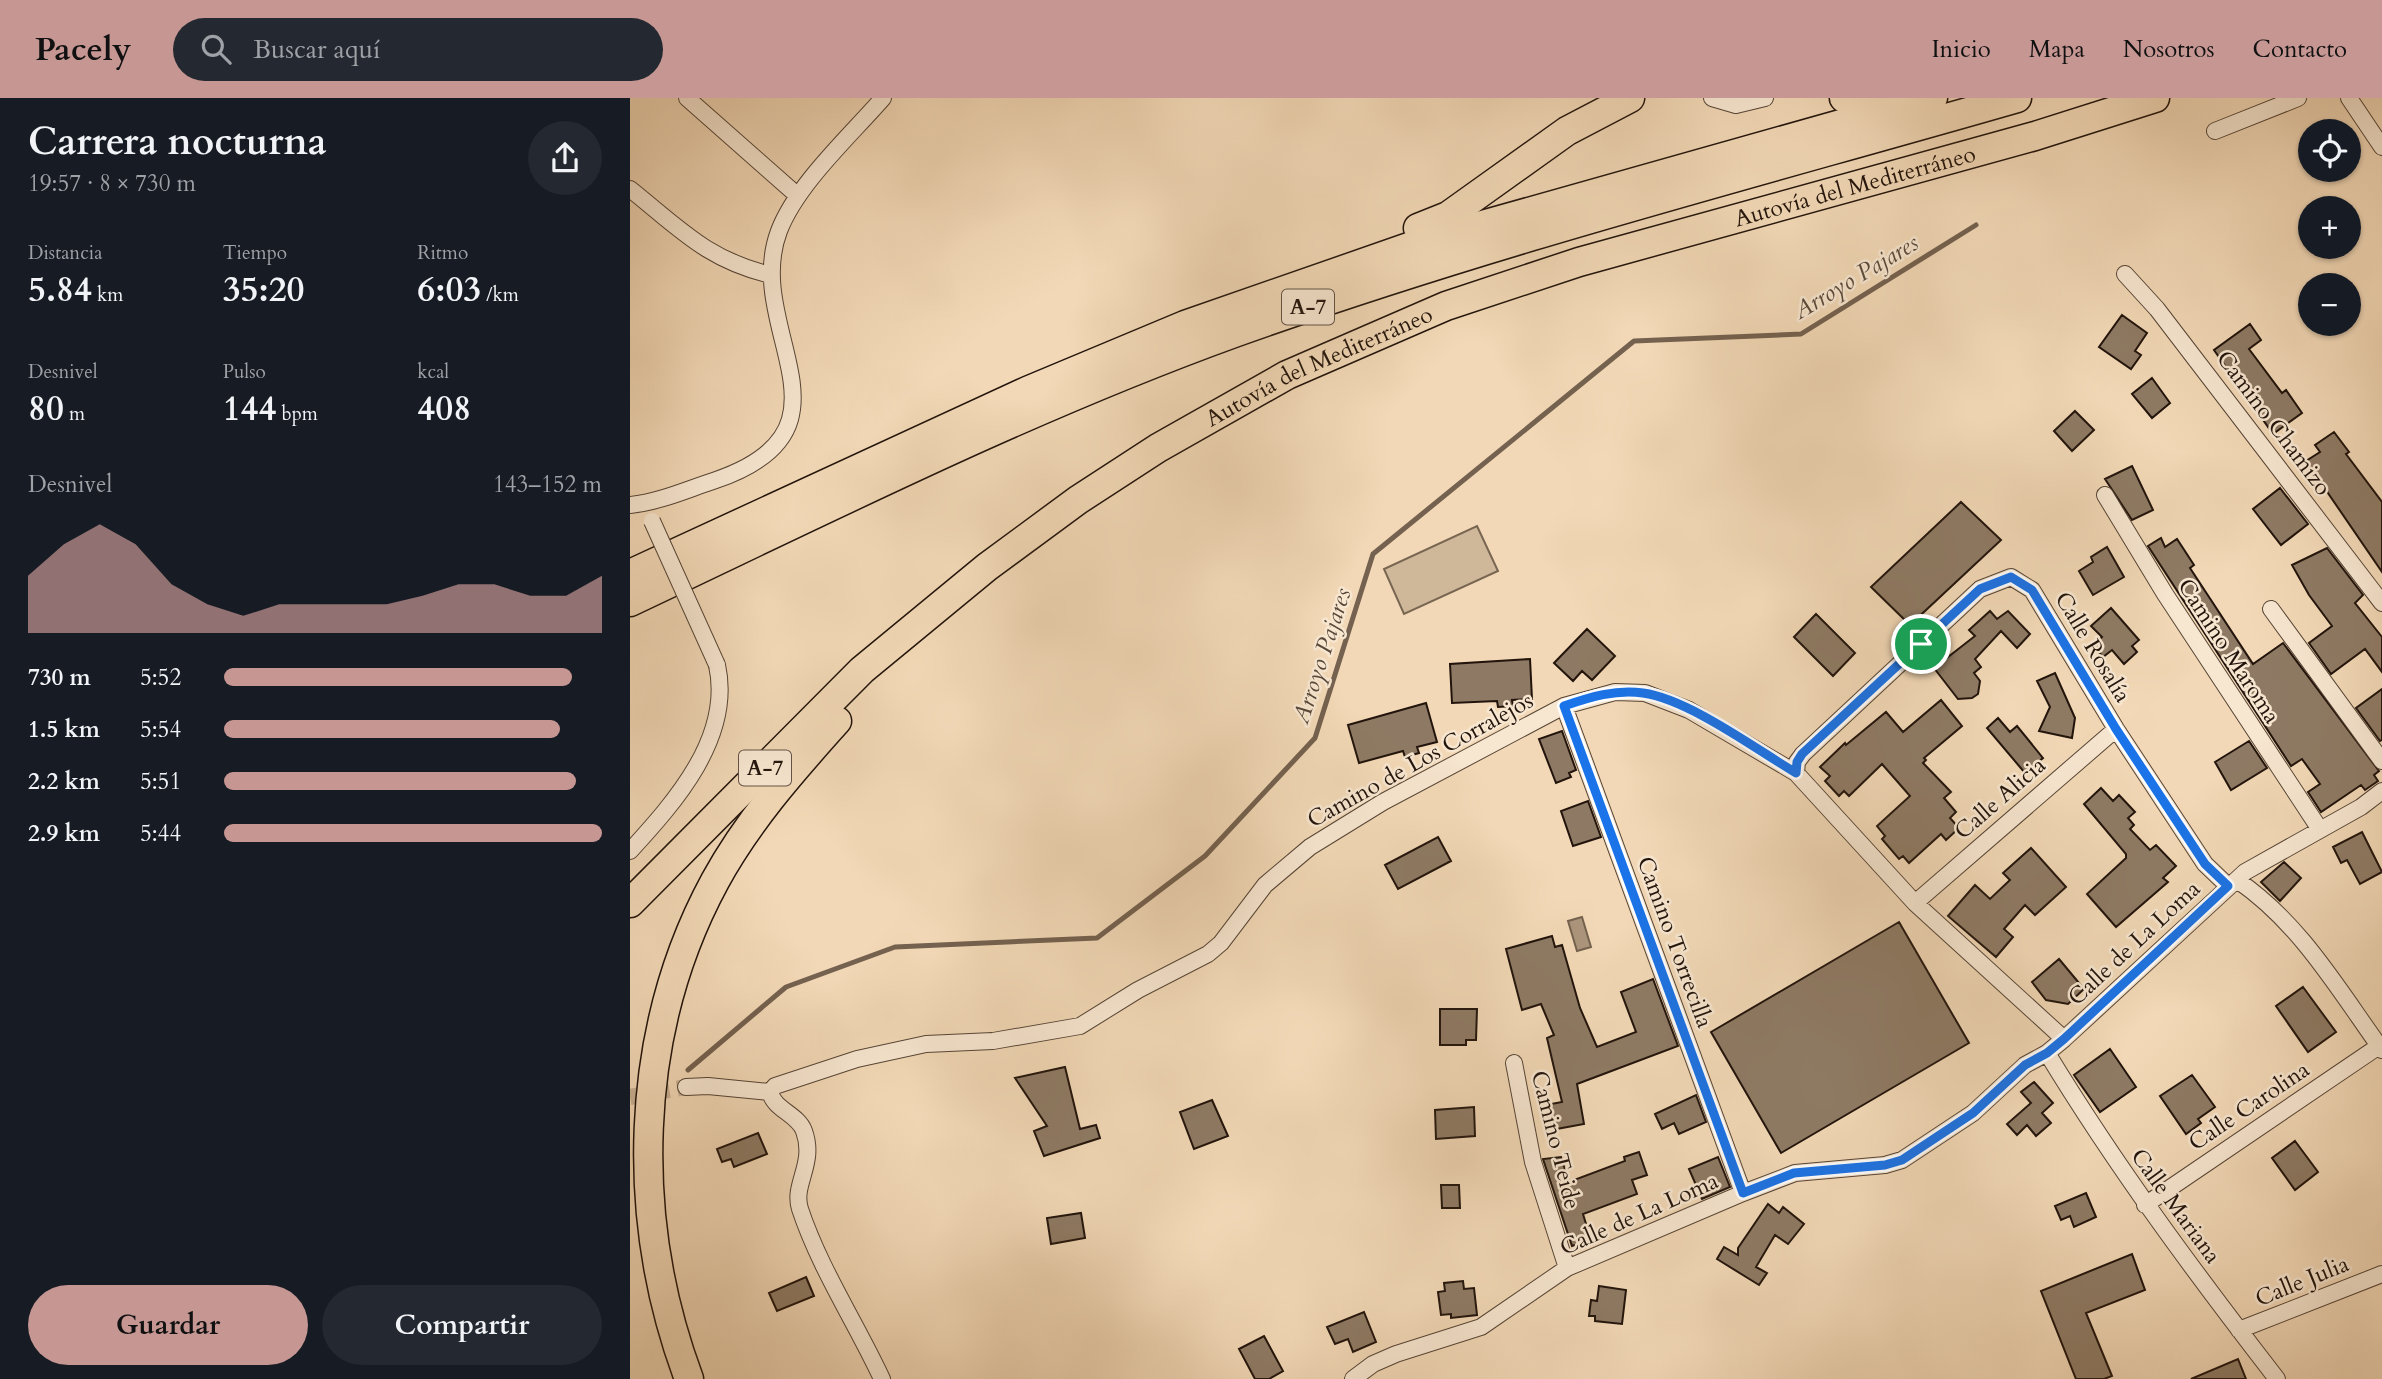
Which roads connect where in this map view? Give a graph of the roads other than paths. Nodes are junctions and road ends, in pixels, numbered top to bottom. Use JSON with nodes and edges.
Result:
{"nodes":[{"id":1,"x":687,"y":98,"type":"edge"},
{"id":2,"x":883,"y":98,"type":"edge"},
{"id":3,"x":1630,"y":98,"type":"edge"},
{"id":4,"x":1712,"y":98,"type":"edge"},
{"id":5,"x":1765,"y":98,"type":"edge"},
{"id":6,"x":1843,"y":98,"type":"edge"},
{"id":7,"x":1898,"y":98,"type":"edge"},
{"id":8,"x":1933,"y":98,"type":"edge"},
{"id":9,"x":2018,"y":98,"type":"edge"},
{"id":10,"x":2155,"y":98,"type":"edge"},
{"id":11,"x":2298,"y":98,"type":"edge"},
{"id":12,"x":2349,"y":98,"type":"edge"},
{"id":13,"x":2215,"y":131,"type":"dead end"},
{"id":14,"x":2382,"y":147,"type":"edge"},
{"id":15,"x":630,"y":188,"type":"edge"},
{"id":16,"x":798,"y":196,"type":"junction"},
{"id":17,"x":1341,"y":269,"type":"junction"},
{"id":18,"x":2125,"y":274,"type":"dead end"},
{"id":19,"x":771,"y":275,"type":"junction"},
{"id":20,"x":2105,"y":495,"type":"dead end"},
{"id":21,"x":648,"y":503,"type":"junction"},
{"id":22,"x":630,"y":505,"type":"edge"},
{"id":23,"x":630,"y":574,"type":"edge"},
{"id":24,"x":630,"y":602,"type":"edge"},
{"id":25,"x":2382,"y":603,"type":"edge"},
{"id":26,"x":2271,"y":609,"type":"dead end"},
{"id":27,"x":905,"y":638,"type":"junction"},
{"id":28,"x":1564,"y":706,"type":"junction"},
{"id":29,"x":2116,"y":729,"type":"junction"},
{"id":30,"x":2382,"y":761,"type":"edge"},
{"id":31,"x":1796,"y":773,"type":"junction"},
{"id":32,"x":2382,"y":790,"type":"edge"},
{"id":33,"x":2319,"y":828,"type":"junction"},
{"id":34,"x":630,"y":851,"type":"edge"},
{"id":35,"x":2233,"y":883,"type":"junction"},
{"id":36,"x":630,"y":903,"type":"edge"},
{"id":37,"x":1914,"y":903,"type":"junction"},
{"id":38,"x":2064,"y":1039,"type":"junction"},
{"id":39,"x":2380,"y":1048,"type":"edge"},
{"id":40,"x":2047,"y":1053,"type":"junction"},
{"id":41,"x":1514,"y":1063,"type":"dead end"},
{"id":42,"x":685,"y":1087,"type":"tunnel mouth"},
{"id":43,"x":770,"y":1092,"type":"junction"},
{"id":44,"x":1743,"y":1193,"type":"junction"},
{"id":45,"x":2145,"y":1205,"type":"junction"},
{"id":46,"x":1567,"y":1268,"type":"junction"},
{"id":47,"x":2382,"y":1274,"type":"edge"},
{"id":48,"x":2239,"y":1330,"type":"junction"},
{"id":49,"x":690,"y":1379,"type":"edge"},
{"id":50,"x":882,"y":1379,"type":"edge"},
{"id":51,"x":1353,"y":1379,"type":"edge"},
{"id":52,"x":2277,"y":1379,"type":"edge"}],
"edges":[{"from":1,"to":16,"type":"street"},
{"from":2,"to":16,"type":"street"},
{"from":3,"to":17,"type":"highway"},
{"from":4,"to":5,"type":"street"},
{"from":6,"to":7,"type":"highway"},
{"from":8,"to":17,"type":"highway"},
{"from":9,"to":24,"type":"highway","name":"Autovía del Mediterráneo","number":"A-7"},
{"from":10,"to":27,"type":"highway","name":"Autovía del Mediterráneo","number":"A-7"},
{"from":11,"to":13,"type":"street"},
{"from":12,"to":14,"type":"street"},
{"from":15,"to":19,"type":"street"},
{"from":16,"to":19,"type":"street"},
{"from":17,"to":23,"type":"highway"},
{"from":18,"to":25,"type":"street","name":"Camino Chamizo"},
{"from":19,"to":21,"type":"street"},
{"from":20,"to":33,"type":"street","name":"Camino Maroma"},
{"from":21,"to":22,"type":"street"},
{"from":21,"to":34,"type":"street","bridge":true},
{"from":26,"to":30,"type":"street"},
{"from":27,"to":36,"type":"highway","name":"Autovía del Mediterráneo","number":"A-7"},
{"from":27,"to":49,"type":"highway"},
{"from":28,"to":31,"type":"street","name":"Camino de Los Corralejos"},
{"from":28,"to":43,"type":"street","name":"Camino de Los Corralejos"},
{"from":28,"to":44,"type":"street","name":"Camino Torrecilla"},
{"from":29,"to":31,"type":"street","name":"Calle Rosalía"},
{"from":29,"to":35,"type":"street","name":"Calle Rosalía"},
{"from":29,"to":37,"type":"street","name":"Calle Alicia"},
{"from":31,"to":37,"type":"street","name":"Camino de Los Corralejos"},
{"from":32,"to":33,"type":"street","name":"Calle de La Loma"},
{"from":33,"to":35,"type":"street","name":"Calle de La Loma"},
{"from":35,"to":38,"type":"street","name":"Calle de La Loma"},
{"from":35,"to":39,"type":"street","name":"Calle Rosalía"},
{"from":37,"to":38,"type":"street","name":"Camino de Los Corralejos"},
{"from":38,"to":40,"type":"street","name":"Calle de La Loma"},
{"from":39,"to":45,"type":"street","name":"Calle Carolina"},
{"from":40,"to":44,"type":"street","name":"Calle de La Loma"},
{"from":40,"to":45,"type":"street","name":"Calle Mariana"},
{"from":41,"to":46,"type":"street","name":"Camino Teide"},
{"from":42,"to":43,"type":"street"},
{"from":43,"to":50,"type":"street"},
{"from":44,"to":46,"type":"street","name":"Calle de La Loma"},
{"from":45,"to":48,"type":"street","name":"Calle Mariana"},
{"from":46,"to":51,"type":"street","name":"Calle de La Loma"},
{"from":47,"to":48,"type":"street","name":"Calle Julia"},
{"from":48,"to":52,"type":"street","name":"Calle Mariana"}]}
